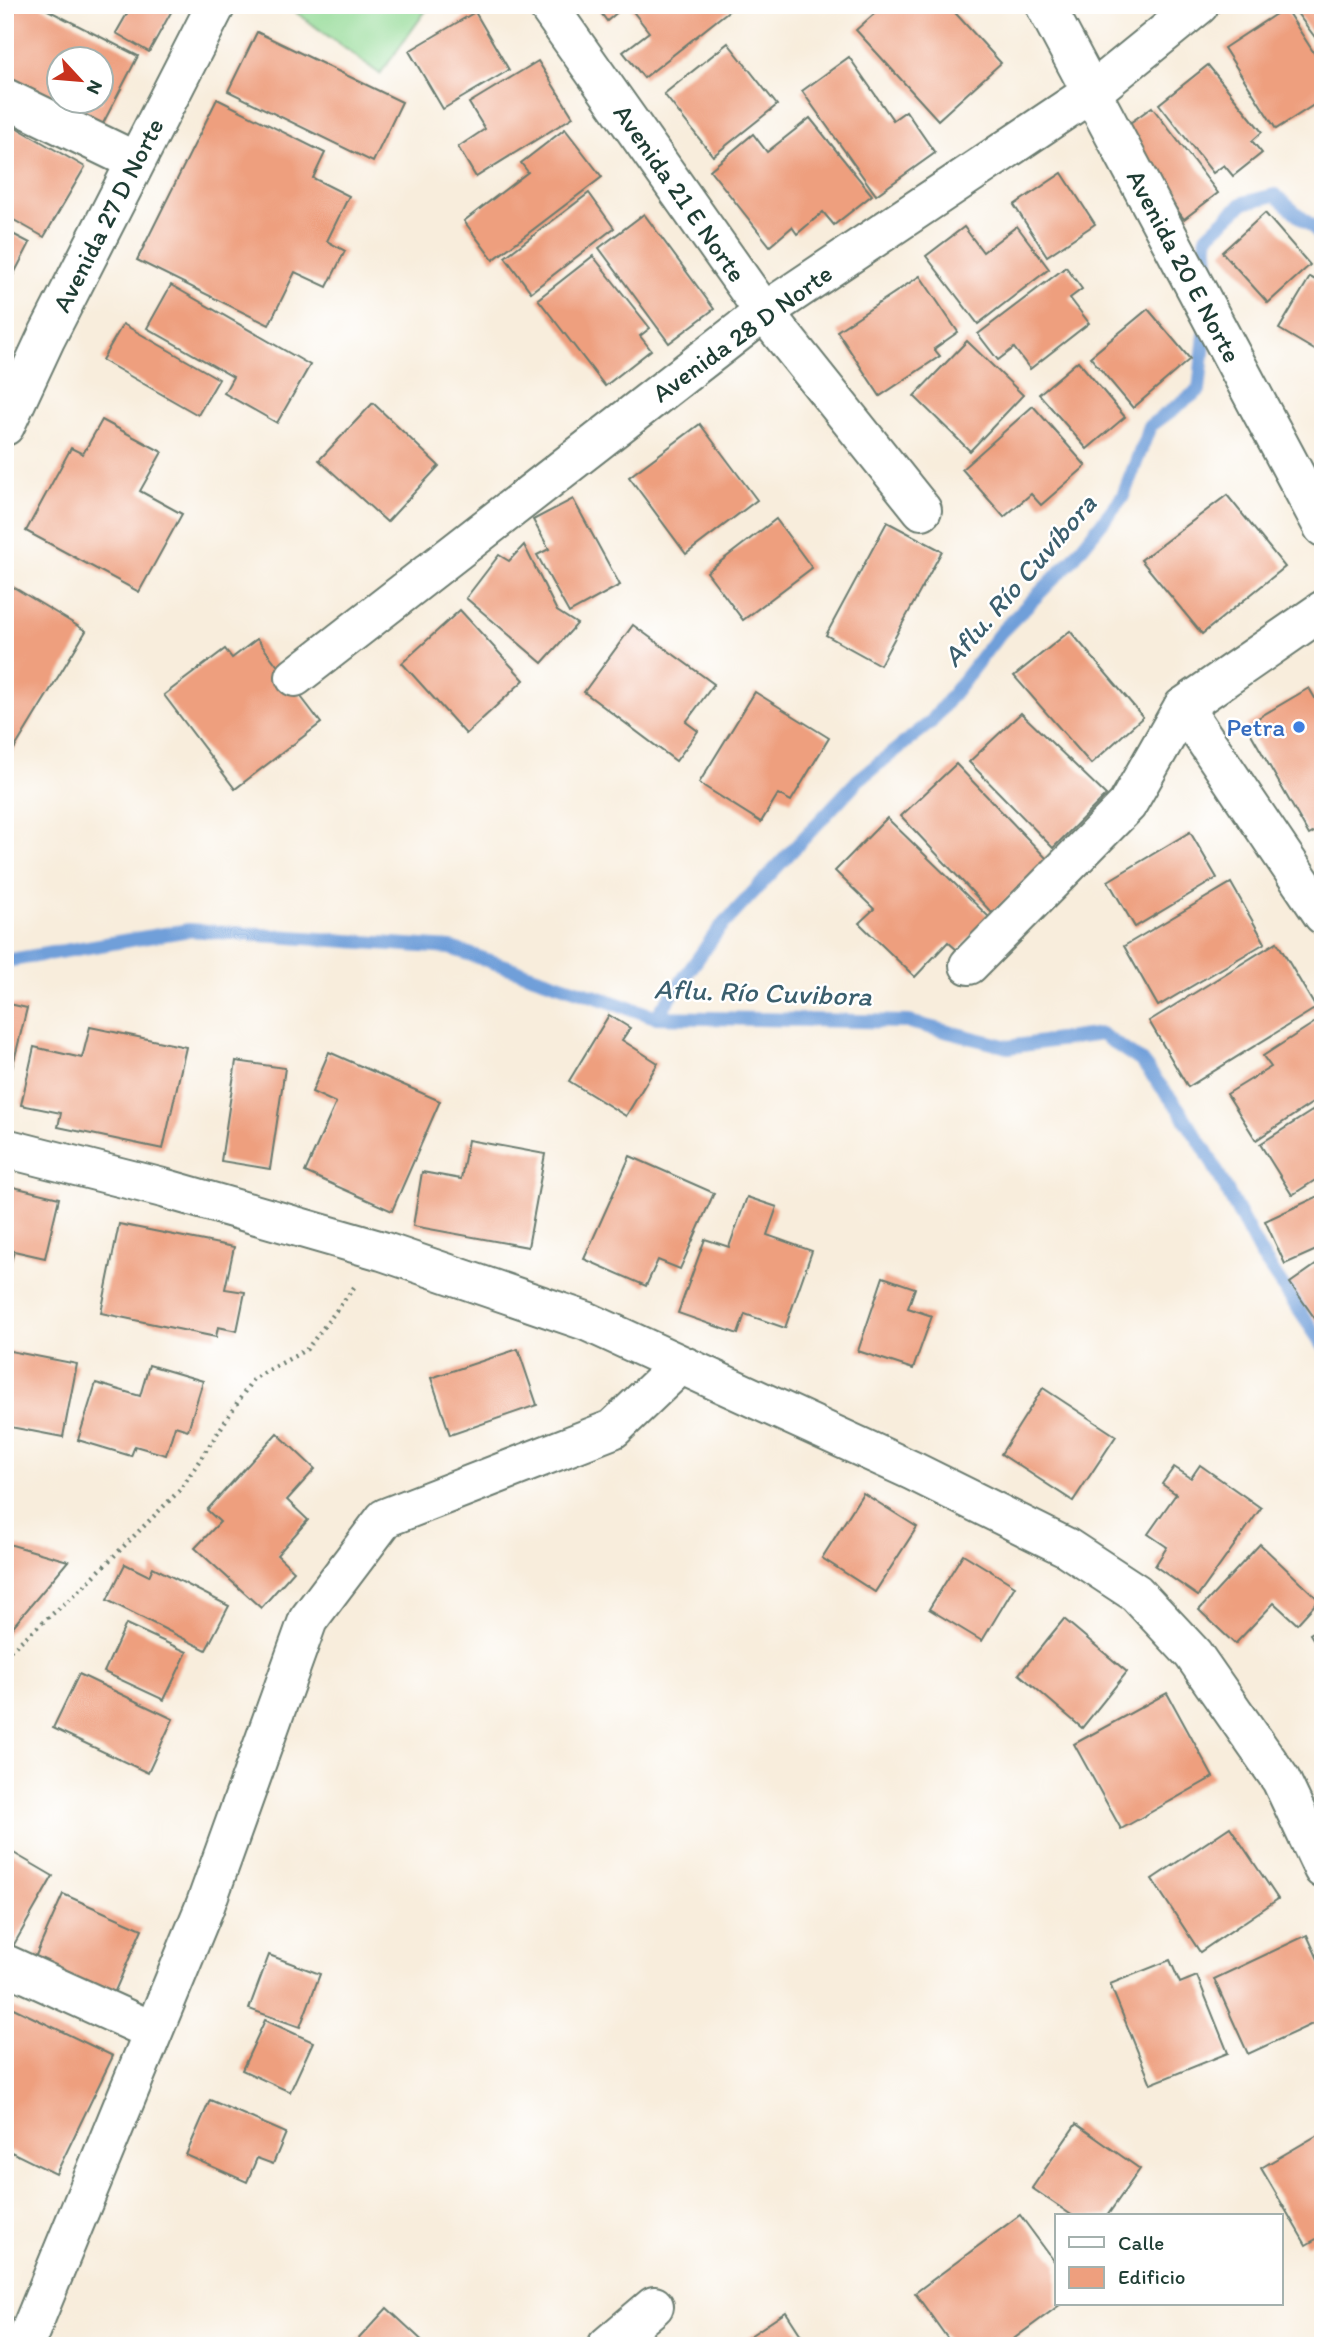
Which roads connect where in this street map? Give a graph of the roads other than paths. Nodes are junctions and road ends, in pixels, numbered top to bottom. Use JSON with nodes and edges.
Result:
{"nodes":[{"id":1,"x":216,"y":5,"type":"edge"},
{"id":2,"x":547,"y":5,"type":"edge"},
{"id":3,"x":1045,"y":5,"type":"edge"},
{"id":4,"x":1199,"y":5,"type":"edge"},
{"id":5,"x":1092,"y":92,"type":"junction"},
{"id":6,"x":5,"y":98,"type":"edge"},
{"id":7,"x":135,"y":160,"type":"junction"},
{"id":8,"x":764,"y":312,"type":"junction"},
{"id":9,"x":5,"y":426,"type":"edge"},
{"id":10,"x":922,"y":510,"type":"dead end"},
{"id":11,"x":1323,"y":527,"type":"edge"},
{"id":12,"x":1323,"y":610,"type":"edge"},
{"id":13,"x":295,"y":677,"type":"dead end"},
{"id":14,"x":1183,"y":707,"type":"junction"},
{"id":15,"x":1323,"y":915,"type":"edge"},
{"id":16,"x":968,"y":965,"type":"dead end"},
{"id":17,"x":5,"y":1148,"type":"edge"},
{"id":18,"x":680,"y":1365,"type":"junction"},
{"id":19,"x":1323,"y":1869,"type":"edge"},
{"id":20,"x":5,"y":1964,"type":"edge"},
{"id":21,"x":153,"y":2031,"type":"junction"},
{"id":22,"x":654,"y":2306,"type":"dead end"},
{"id":23,"x":24,"y":2346,"type":"edge"},
{"id":24,"x":607,"y":2346,"type":"edge"}],
"edges":[{"from":1,"to":7,"type":"street","name":"Avenida 27 D Norte"},
{"from":2,"to":8,"type":"street","name":"Avenida 21 E Norte"},
{"from":3,"to":5,"type":"street","name":"Avenida 20 E Norte"},
{"from":4,"to":5,"type":"street","name":"Avenida 28 D Norte"},
{"from":5,"to":8,"type":"street","name":"Avenida 28 D Norte"},
{"from":5,"to":11,"type":"street","name":"Avenida 20 E Norte"},
{"from":6,"to":7,"type":"street"},
{"from":7,"to":9,"type":"street","name":"Avenida 27 D Norte"},
{"from":8,"to":10,"type":"street","name":"Avenida 21 E Norte"},
{"from":8,"to":13,"type":"street","name":"Avenida 28 D Norte"},
{"from":12,"to":14,"type":"street"},
{"from":14,"to":15,"type":"street"},
{"from":14,"to":16,"type":"street"},
{"from":17,"to":18,"type":"street"},
{"from":18,"to":19,"type":"street"},
{"from":18,"to":21,"type":"street"},
{"from":20,"to":21,"type":"street"},
{"from":21,"to":23,"type":"street"},
{"from":22,"to":24,"type":"street"}]}
